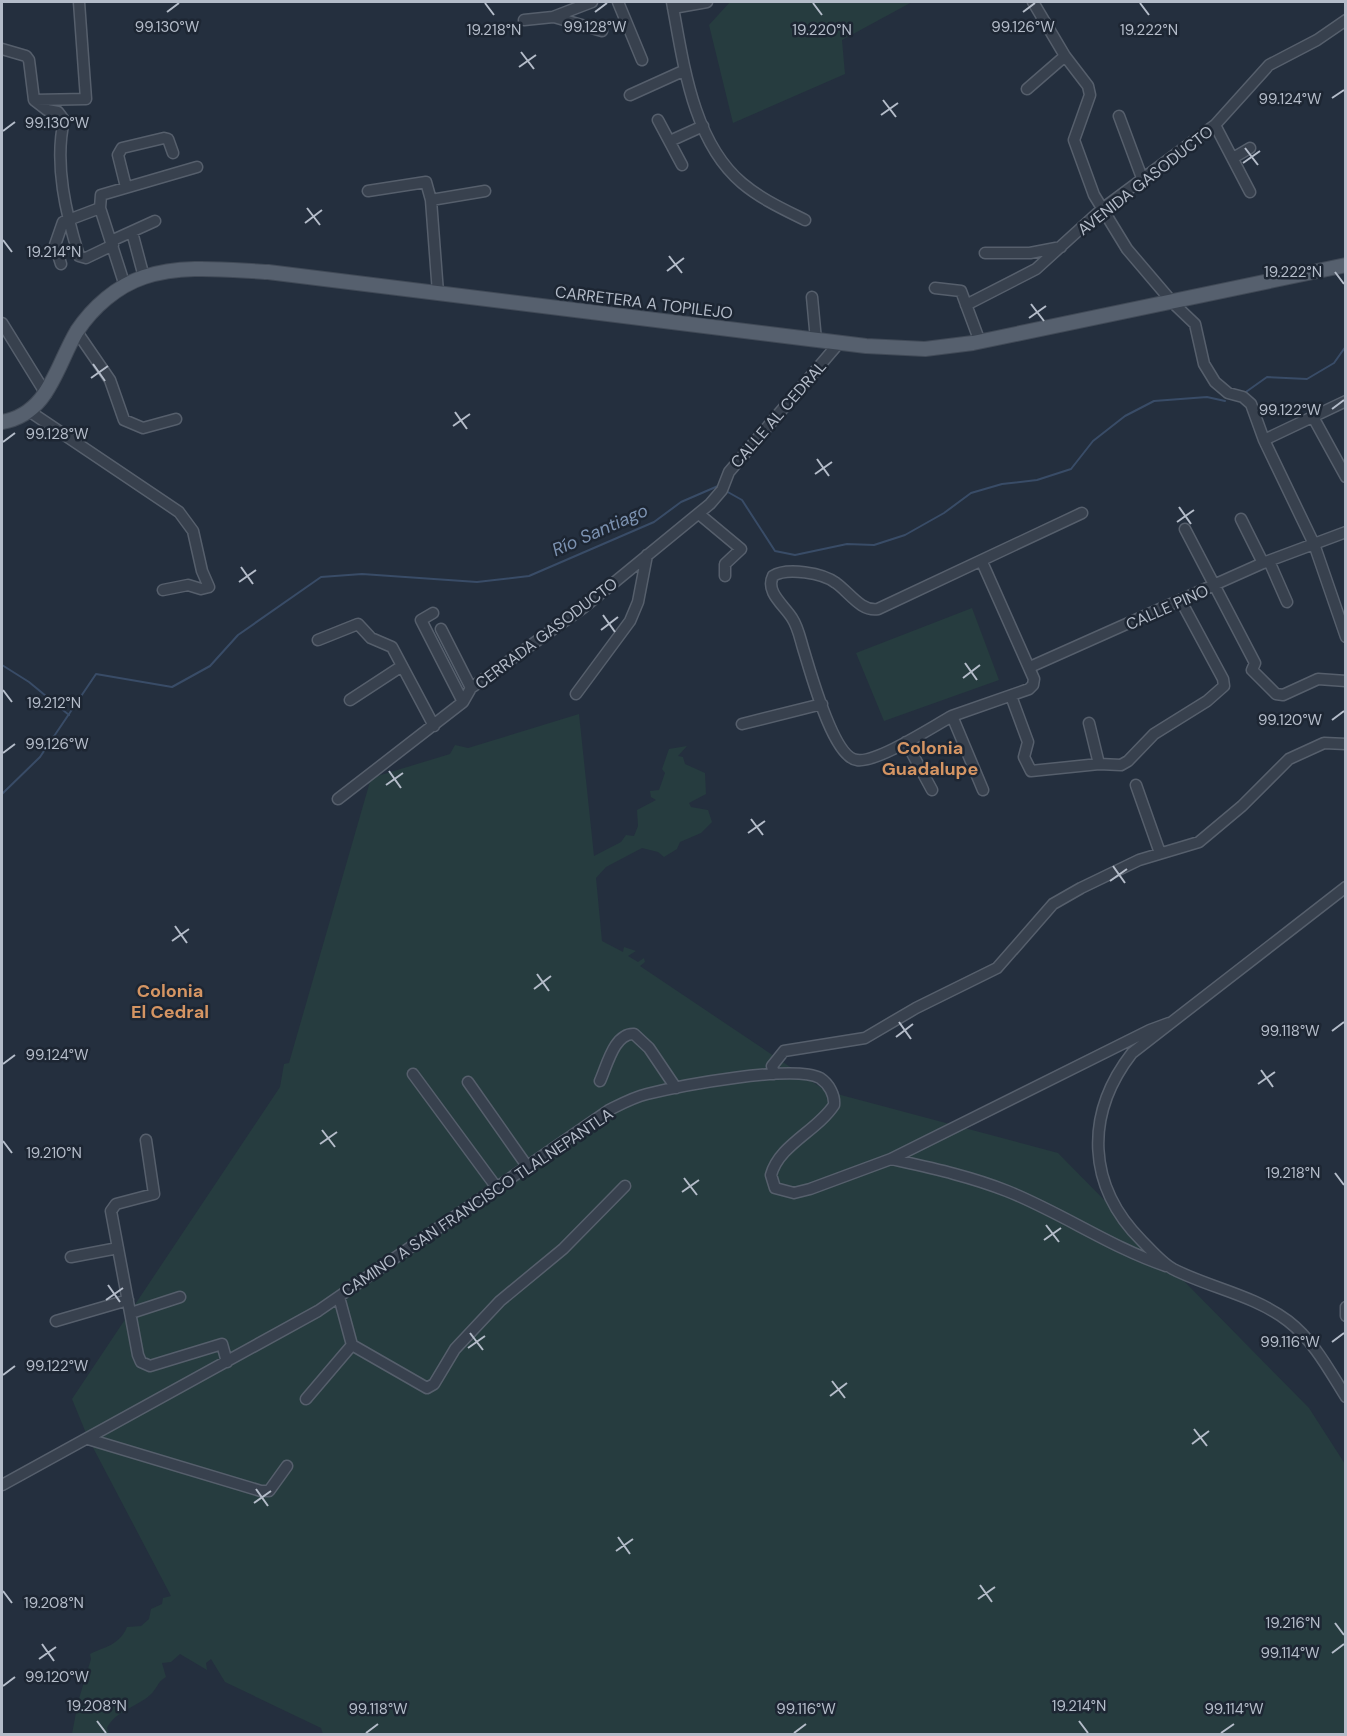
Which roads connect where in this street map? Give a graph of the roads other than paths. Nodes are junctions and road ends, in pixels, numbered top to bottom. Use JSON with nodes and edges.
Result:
{"nodes":[{"id":1,"x":79,"y":2,"type":"edge"},
{"id":2,"x":592,"y":2,"type":"edge"},
{"id":3,"x":618,"y":2,"type":"edge"},
{"id":4,"x":707,"y":2,"type":"edge"},
{"id":5,"x":1033,"y":2,"type":"edge"},
{"id":6,"x":672,"y":5,"type":"edge"},
{"id":7,"x":553,"y":17,"type":"junction"},
{"id":8,"x":524,"y":20,"type":"dead end"},
{"id":9,"x":1346,"y":20,"type":"edge"},
{"id":10,"x":602,"y":31,"type":"dead end"},
{"id":11,"x":2,"y":49,"type":"edge"},
{"id":12,"x":1065,"y":56,"type":"junction"},
{"id":13,"x":642,"y":60,"type":"dead end"},
{"id":14,"x":683,"y":71,"type":"junction"},
{"id":15,"x":1027,"y":89,"type":"dead end"},
{"id":16,"x":630,"y":95,"type":"dead end"},
{"id":17,"x":34,"y":100,"type":"junction"},
{"id":18,"x":1119,"y":116,"type":"dead end"},
{"id":19,"x":658,"y":120,"type":"dead end"},
{"id":20,"x":1215,"y":125,"type":"junction"},
{"id":21,"x":703,"y":126,"type":"junction"},
{"id":22,"x":670,"y":141,"type":"junction"},
{"id":23,"x":1250,"y":147,"type":"dead end"},
{"id":24,"x":172,"y":153,"type":"dead end"},
{"id":25,"x":1233,"y":158,"type":"junction"},
{"id":26,"x":682,"y":165,"type":"dead end"},
{"id":27,"x":197,"y":167,"type":"dead end"},
{"id":28,"x":1142,"y":178,"type":"junction"},
{"id":29,"x":126,"y":187,"type":"junction"},
{"id":30,"x":368,"y":191,"type":"dead end"},
{"id":31,"x":485,"y":191,"type":"dead end"},
{"id":32,"x":1250,"y":192,"type":"dead end"},
{"id":33,"x":430,"y":200,"type":"junction"},
{"id":34,"x":100,"y":208,"type":"junction"},
{"id":35,"x":1102,"y":209,"type":"junction"},
{"id":36,"x":68,"y":219,"type":"junction"},
{"id":37,"x":805,"y":220,"type":"dead end"},
{"id":38,"x":155,"y":221,"type":"dead end"},
{"id":39,"x":132,"y":232,"type":"junction"},
{"id":40,"x":112,"y":243,"type":"junction"},
{"id":41,"x":1061,"y":247,"type":"junction"},
{"id":42,"x":984,"y":253,"type":"dead end"},
{"id":43,"x":62,"y":264,"type":"dead end"},
{"id":44,"x":1346,"y":265,"type":"edge"},
{"id":45,"x":144,"y":277,"type":"junction"},
{"id":46,"x":125,"y":286,"type":"junction"},
{"id":47,"x":935,"y":288,"type":"dead end"},
{"id":48,"x":438,"y":293,"type":"junction"},
{"id":49,"x":812,"y":297,"type":"dead end"},
{"id":50,"x":1173,"y":303,"type":"junction"},
{"id":51,"x":966,"y":305,"type":"junction"},
{"id":52,"x":2,"y":322,"type":"edge"},
{"id":53,"x":77,"y":332,"type":"junction"},
{"id":54,"x":816,"y":340,"type":"junction"},
{"id":55,"x":980,"y":342,"type":"junction"},
{"id":56,"x":839,"y":343,"type":"junction"},
{"id":57,"x":46,"y":394,"type":"junction"},
{"id":58,"x":1346,"y":401,"type":"edge"},
{"id":59,"x":29,"y":411,"type":"junction"},
{"id":60,"x":1312,"y":417,"type":"junction"},
{"id":61,"x":176,"y":419,"type":"dead end"},
{"id":62,"x":2,"y":422,"type":"edge"},
{"id":63,"x":1264,"y":440,"type":"junction"},
{"id":64,"x":1346,"y":477,"type":"edge"},
{"id":65,"x":1082,"y":513,"type":"dead end"},
{"id":66,"x":699,"y":514,"type":"junction"},
{"id":67,"x":1241,"y":519,"type":"dead end"},
{"id":68,"x":1185,"y":529,"type":"dead end"},
{"id":69,"x":1346,"y":531,"type":"edge"},
{"id":70,"x":1314,"y":544,"type":"junction"},
{"id":71,"x":647,"y":555,"type":"junction"},
{"id":72,"x":982,"y":562,"type":"junction"},
{"id":73,"x":1266,"y":562,"type":"junction"},
{"id":74,"x":725,"y":576,"type":"dead end"},
{"id":75,"x":1213,"y":586,"type":"junction"},
{"id":76,"x":163,"y":590,"type":"dead end"},
{"id":77,"x":1181,"y":601,"type":"junction"},
{"id":78,"x":1287,"y":602,"type":"dead end"},
{"id":79,"x":433,"y":613,"type":"dead end"},
{"id":80,"x":441,"y":629,"type":"dead end"},
{"id":81,"x":1346,"y":637,"type":"edge"},
{"id":82,"x":318,"y":640,"type":"dead end"},
{"id":83,"x":402,"y":666,"type":"junction"},
{"id":84,"x":1030,"y":667,"type":"junction"},
{"id":85,"x":1346,"y":681,"type":"edge"},
{"id":86,"x":471,"y":688,"type":"junction"},
{"id":87,"x":576,"y":694,"type":"dead end"},
{"id":88,"x":1011,"y":696,"type":"junction"},
{"id":89,"x":350,"y":700,"type":"dead end"},
{"id":90,"x":463,"y":702,"type":"junction"},
{"id":91,"x":822,"y":704,"type":"junction"},
{"id":92,"x":952,"y":716,"type":"junction"},
{"id":93,"x":1089,"y":723,"type":"dead end"},
{"id":94,"x":742,"y":724,"type":"dead end"},
{"id":95,"x":434,"y":726,"type":"junction"},
{"id":96,"x":906,"y":742,"type":"junction"},
{"id":97,"x":1346,"y":744,"type":"edge"},
{"id":98,"x":1099,"y":764,"type":"junction"},
{"id":99,"x":1136,"y":785,"type":"dead end"},
{"id":100,"x":932,"y":790,"type":"dead end"},
{"id":101,"x":983,"y":790,"type":"dead end"},
{"id":102,"x":338,"y":799,"type":"dead end"},
{"id":103,"x":1160,"y":853,"type":"junction"},
{"id":104,"x":1346,"y":887,"type":"edge"},
{"id":105,"x":1169,"y":1023,"type":"junction"},
{"id":106,"x":413,"y":1074,"type":"dead end"},
{"id":107,"x":774,"y":1074,"type":"junction"},
{"id":108,"x":600,"y":1081,"type":"dead end"},
{"id":109,"x":468,"y":1082,"type":"dead end"},
{"id":110,"x":676,"y":1088,"type":"junction"},
{"id":111,"x":146,"y":1140,"type":"dead end"},
{"id":112,"x":891,"y":1159,"type":"junction"},
{"id":113,"x":527,"y":1166,"type":"junction"},
{"id":114,"x":625,"y":1186,"type":"dead end"},
{"id":115,"x":497,"y":1188,"type":"junction"},
{"id":116,"x":118,"y":1248,"type":"junction"},
{"id":117,"x":71,"y":1257,"type":"dead end"},
{"id":118,"x":1171,"y":1268,"type":"junction"},
{"id":119,"x":180,"y":1297,"type":"dead end"},
{"id":120,"x":339,"y":1297,"type":"junction"},
{"id":121,"x":128,"y":1300,"type":"junction"},
{"id":122,"x":131,"y":1313,"type":"junction"},
{"id":123,"x":56,"y":1321,"type":"dead end"},
{"id":124,"x":352,"y":1345,"type":"junction"},
{"id":125,"x":227,"y":1362,"type":"junction"},
{"id":126,"x":1346,"y":1397,"type":"edge"},
{"id":127,"x":306,"y":1400,"type":"dead end"},
{"id":128,"x":88,"y":1439,"type":"junction"},
{"id":129,"x":287,"y":1466,"type":"dead end"},
{"id":130,"x":2,"y":1485,"type":"edge"}],
"edges":[{"from":1,"to":17,"type":"street"},
{"from":2,"to":7,"type":"street"},
{"from":3,"to":13,"type":"street"},
{"from":4,"to":6,"type":"street"},
{"from":5,"to":12,"type":"street"},
{"from":6,"to":14,"type":"street"},
{"from":7,"to":8,"type":"street"},
{"from":7,"to":10,"type":"street"},
{"from":9,"to":20,"type":"street","name":"AVENIDA GASODUCTO"},
{"from":11,"to":17,"type":"street"},
{"from":12,"to":15,"type":"street"},
{"from":12,"to":35,"type":"street"},
{"from":14,"to":16,"type":"street"},
{"from":14,"to":21,"type":"street"},
{"from":17,"to":36,"type":"street"},
{"from":18,"to":28,"type":"street"},
{"from":19,"to":22,"type":"street"},
{"from":20,"to":25,"type":"street"},
{"from":20,"to":28,"type":"street","name":"AVENIDA GASODUCTO"},
{"from":21,"to":22,"type":"street"},
{"from":21,"to":37,"type":"street"},
{"from":22,"to":26,"type":"street"},
{"from":23,"to":25,"type":"street"},
{"from":24,"to":29,"type":"street"},
{"from":25,"to":32,"type":"street"},
{"from":27,"to":29,"type":"street"},
{"from":28,"to":35,"type":"street","name":"AVENIDA GASODUCTO"},
{"from":29,"to":34,"type":"street"},
{"from":30,"to":33,"type":"street"},
{"from":31,"to":33,"type":"street"},
{"from":33,"to":48,"type":"street"},
{"from":34,"to":36,"type":"street"},
{"from":34,"to":40,"type":"street"},
{"from":35,"to":41,"type":"street","name":"AVENIDA GASODUCTO"},
{"from":35,"to":50,"type":"street"},
{"from":36,"to":40,"type":"street"},
{"from":36,"to":43,"type":"street"},
{"from":38,"to":39,"type":"street"},
{"from":39,"to":40,"type":"street"},
{"from":39,"to":45,"type":"street"},
{"from":40,"to":46,"type":"street"},
{"from":41,"to":42,"type":"street"},
{"from":41,"to":51,"type":"street","name":"AVENIDA GASODUCTO"},
{"from":44,"to":50,"type":"main road","name":"CARRETERA A TOPILEJO"},
{"from":45,"to":46,"type":"main road","name":"CARRETERA A TOPILEJO"},
{"from":45,"to":48,"type":"main road","name":"CARRETERA A TOPILEJO"},
{"from":46,"to":53,"type":"main road","name":"CARRETERA A TOPILEJO"},
{"from":47,"to":51,"type":"street"},
{"from":48,"to":54,"type":"main road","name":"CARRETERA A TOPILEJO"},
{"from":49,"to":54,"type":"street"},
{"from":50,"to":55,"type":"main road","name":"CARRETERA A TOPILEJO"},
{"from":50,"to":63,"type":"street"},
{"from":51,"to":55,"type":"street"},
{"from":52,"to":57,"type":"street"},
{"from":53,"to":57,"type":"main road","name":"CARRETERA A TOPILEJO"},
{"from":53,"to":61,"type":"street"},
{"from":54,"to":56,"type":"main road","name":"CARRETERA A TOPILEJO"},
{"from":55,"to":56,"type":"main road","name":"CARRETERA A TOPILEJO"},
{"from":56,"to":66,"type":"street","name":"CALLE AL CEDRAL"},
{"from":57,"to":59,"type":"main road","name":"CARRETERA A TOPILEJO"},
{"from":58,"to":60,"type":"street"},
{"from":59,"to":62,"type":"main road","name":"CARRETERA A TOPILEJO"},
{"from":59,"to":76,"type":"street"},
{"from":60,"to":63,"type":"street"},
{"from":60,"to":64,"type":"street"},
{"from":63,"to":70,"type":"street"},
{"from":65,"to":72,"type":"street"},
{"from":66,"to":71,"type":"street","name":"CERRADA GASODUCTO"},
{"from":66,"to":74,"type":"street"},
{"from":67,"to":73,"type":"street"},
{"from":68,"to":75,"type":"street"},
{"from":69,"to":70,"type":"street","name":"CALLE PINO"},
{"from":70,"to":73,"type":"street","name":"CALLE PINO"},
{"from":70,"to":81,"type":"street"},
{"from":71,"to":86,"type":"street","name":"CERRADA GASODUCTO"},
{"from":71,"to":87,"type":"street"},
{"from":72,"to":84,"type":"street"},
{"from":72,"to":91,"type":"street"},
{"from":73,"to":75,"type":"street","name":"CALLE PINO"},
{"from":73,"to":78,"type":"street"},
{"from":75,"to":77,"type":"street","name":"CALLE PINO"},
{"from":75,"to":85,"type":"street"},
{"from":77,"to":84,"type":"street","name":"CALLE PINO"},
{"from":77,"to":98,"type":"street"},
{"from":79,"to":90,"type":"street"},
{"from":80,"to":86,"type":"street"},
{"from":82,"to":83,"type":"street"},
{"from":83,"to":89,"type":"street"},
{"from":83,"to":95,"type":"street"},
{"from":84,"to":88,"type":"street"},
{"from":86,"to":90,"type":"street","name":"CERRADA GASODUCTO"},
{"from":88,"to":92,"type":"street"},
{"from":88,"to":98,"type":"street"},
{"from":90,"to":95,"type":"street","name":"CERRADA GASODUCTO"},
{"from":91,"to":94,"type":"street"},
{"from":91,"to":96,"type":"street"},
{"from":92,"to":96,"type":"street"},
{"from":92,"to":101,"type":"street"},
{"from":93,"to":98,"type":"street"},
{"from":95,"to":102,"type":"street","name":"CERRADA GASODUCTO"},
{"from":96,"to":100,"type":"street"},
{"from":97,"to":103,"type":"street"},
{"from":99,"to":103,"type":"street"},
{"from":103,"to":107,"type":"street"},
{"from":104,"to":105,"type":"street"},
{"from":105,"to":112,"type":"street","name":"CAMINO A SAN FRANCISCO TLALNEPANTLA"},
{"from":105,"to":118,"type":"street"},
{"from":106,"to":115,"type":"street"},
{"from":107,"to":110,"type":"street","name":"CAMINO A SAN FRANCISCO TLALNEPANTLA"},
{"from":107,"to":112,"type":"street","name":"CAMINO A SAN FRANCISCO TLALNEPANTLA"},
{"from":108,"to":110,"type":"street"},
{"from":109,"to":113,"type":"street"},
{"from":110,"to":113,"type":"street","name":"CAMINO A SAN FRANCISCO TLALNEPANTLA"},
{"from":111,"to":116,"type":"street"},
{"from":112,"to":118,"type":"street"},
{"from":113,"to":115,"type":"street","name":"CAMINO A SAN FRANCISCO TLALNEPANTLA"},
{"from":114,"to":124,"type":"street"},
{"from":115,"to":120,"type":"street","name":"CAMINO A SAN FRANCISCO TLALNEPANTLA"},
{"from":116,"to":117,"type":"street"},
{"from":116,"to":121,"type":"street"},
{"from":118,"to":126,"type":"street"},
{"from":119,"to":122,"type":"street"},
{"from":120,"to":124,"type":"street"},
{"from":120,"to":125,"type":"street","name":"CAMINO A SAN FRANCISCO TLALNEPANTLA"},
{"from":121,"to":122,"type":"street"},
{"from":121,"to":123,"type":"street"},
{"from":122,"to":125,"type":"street"},
{"from":124,"to":127,"type":"street"},
{"from":125,"to":128,"type":"street","name":"CAMINO A SAN FRANCISCO TLALNEPANTLA"},
{"from":128,"to":129,"type":"street"},
{"from":128,"to":130,"type":"street","name":"CAMINO A SAN FRANCISCO TLALNEPANTLA"}]}
